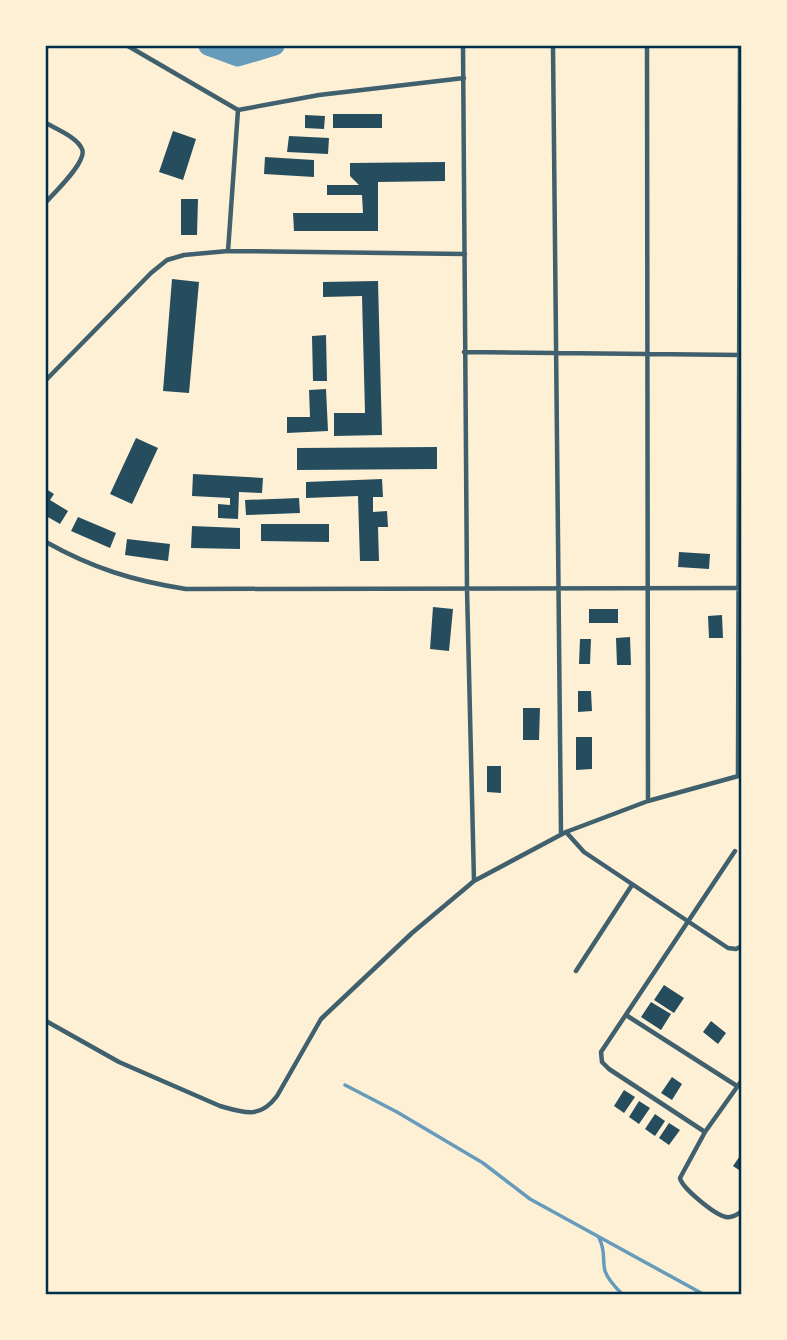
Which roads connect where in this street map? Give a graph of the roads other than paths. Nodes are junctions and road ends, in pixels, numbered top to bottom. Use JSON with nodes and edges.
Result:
{"nodes":[{"id":1,"x":128,"y":46,"type":"edge"},
{"id":2,"x":463,"y":46,"type":"edge"},
{"id":3,"x":553,"y":46,"type":"edge"},
{"id":4,"x":648,"y":46,"type":"edge"},
{"id":5,"x":740,"y":46,"type":"edge"},
{"id":6,"x":464,"y":78,"type":"junction"},
{"id":7,"x":238,"y":110,"type":"junction"},
{"id":8,"x":46,"y":123,"type":"edge"},
{"id":9,"x":46,"y":202,"type":"edge"},
{"id":10,"x":228,"y":251,"type":"junction"},
{"id":11,"x":465,"y":254,"type":"junction"},
{"id":12,"x":464,"y":352,"type":"junction"},
{"id":13,"x":556,"y":353,"type":"junction"},
{"id":14,"x":649,"y":353,"type":"junction"},
{"id":15,"x":741,"y":355,"type":"edge"},
{"id":16,"x":46,"y":380,"type":"edge"},
{"id":17,"x":46,"y":542,"type":"edge"},
{"id":18,"x":741,"y":588,"type":"edge"},
{"id":19,"x":467,"y":589,"type":"junction"},
{"id":20,"x":558,"y":589,"type":"junction"},
{"id":21,"x":648,"y":590,"type":"junction"},
{"id":22,"x":740,"y":775,"type":"edge"},
{"id":23,"x":648,"y":802,"type":"junction"},
{"id":24,"x":564,"y":833,"type":"junction"},
{"id":25,"x":735,"y":850,"type":"dead end"},
{"id":26,"x":474,"y":881,"type":"junction"},
{"id":27,"x":632,"y":885,"type":"junction"},
{"id":28,"x":688,"y":923,"type":"junction"},
{"id":29,"x":739,"y":948,"type":"edge"},
{"id":30,"x":576,"y":971,"type":"dead end"},
{"id":31,"x":626,"y":1015,"type":"junction"},
{"id":32,"x":46,"y":1021,"type":"edge"},
{"id":33,"x":741,"y":1080,"type":"edge"},
{"id":34,"x":737,"y":1086,"type":"junction"},
{"id":35,"x":705,"y":1132,"type":"junction"},
{"id":36,"x":741,"y":1211,"type":"edge"}],
"edges":[{"from":1,"to":7,"type":"street"},
{"from":2,"to":6,"type":"street"},
{"from":3,"to":13,"type":"street"},
{"from":4,"to":14,"type":"street"},
{"from":5,"to":15,"type":"street"},
{"from":6,"to":7,"type":"street"},
{"from":6,"to":11,"type":"street"},
{"from":7,"to":10,"type":"street"},
{"from":8,"to":9,"type":"street"},
{"from":10,"to":11,"type":"street"},
{"from":10,"to":16,"type":"street"},
{"from":11,"to":12,"type":"street"},
{"from":12,"to":13,"type":"street"},
{"from":12,"to":19,"type":"street"},
{"from":13,"to":14,"type":"street"},
{"from":13,"to":20,"type":"street"},
{"from":14,"to":15,"type":"street"},
{"from":14,"to":21,"type":"street"},
{"from":15,"to":18,"type":"street"},
{"from":17,"to":19,"type":"street"},
{"from":18,"to":21,"type":"street"},
{"from":18,"to":22,"type":"street"},
{"from":19,"to":20,"type":"street"},
{"from":19,"to":26,"type":"street"},
{"from":20,"to":21,"type":"street"},
{"from":20,"to":24,"type":"street"},
{"from":21,"to":23,"type":"street"},
{"from":22,"to":23,"type":"street"},
{"from":23,"to":24,"type":"street"},
{"from":24,"to":26,"type":"street"},
{"from":24,"to":27,"type":"street"},
{"from":25,"to":28,"type":"street"},
{"from":26,"to":32,"type":"street"},
{"from":27,"to":28,"type":"street"},
{"from":27,"to":30,"type":"street"},
{"from":28,"to":29,"type":"street"},
{"from":28,"to":31,"type":"street"},
{"from":31,"to":34,"type":"street"},
{"from":31,"to":35,"type":"street"},
{"from":33,"to":34,"type":"street"},
{"from":34,"to":35,"type":"street"},
{"from":35,"to":36,"type":"street"}]}
